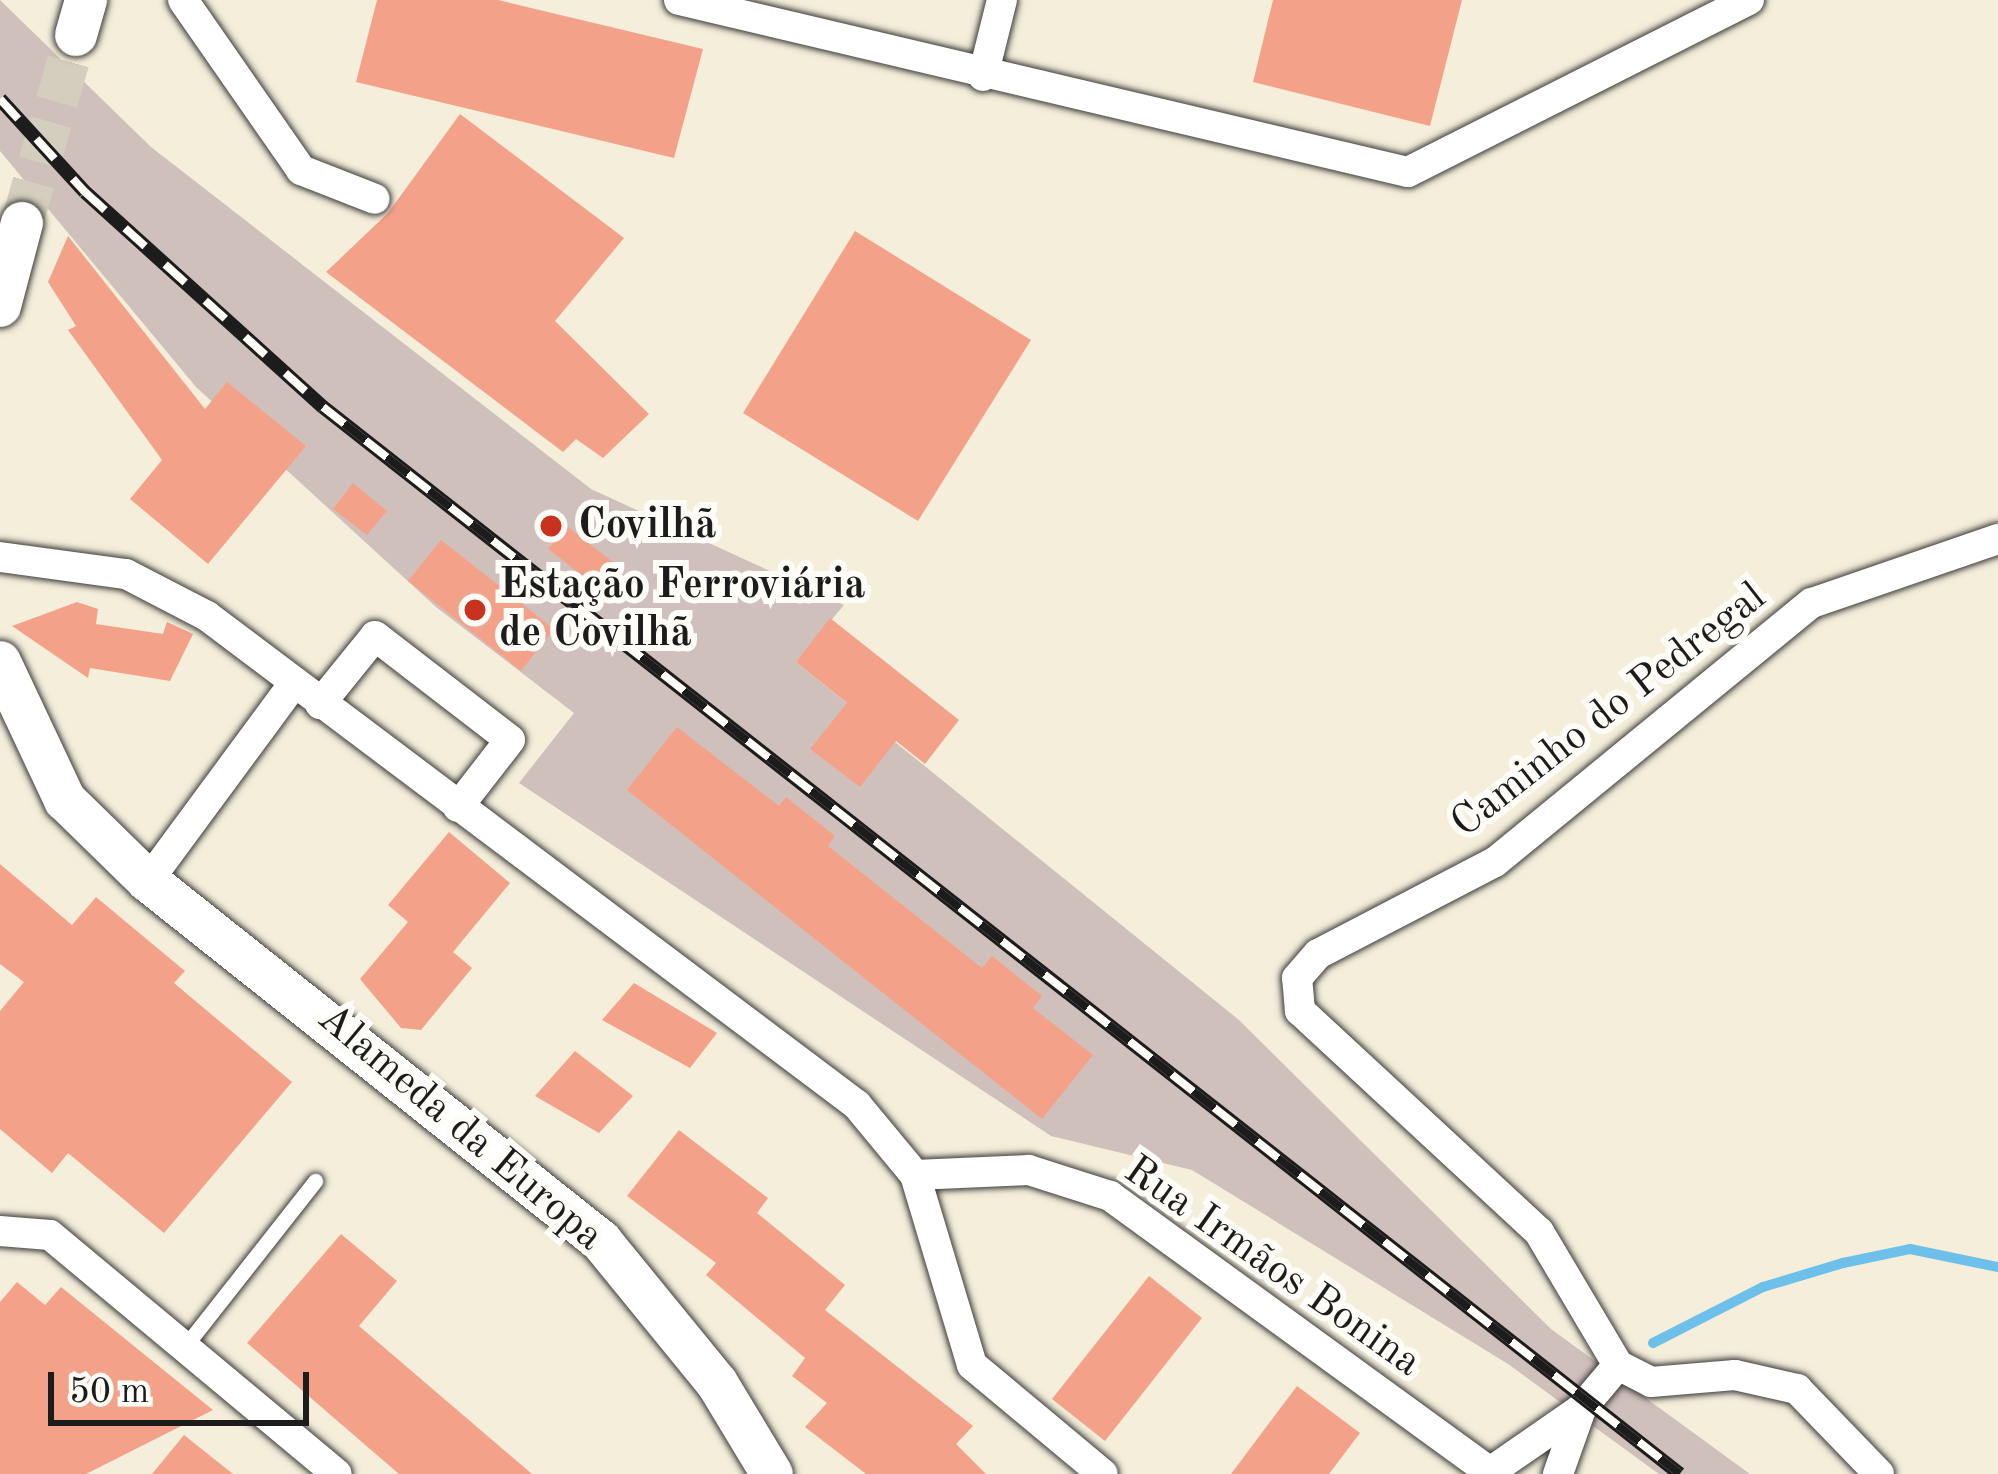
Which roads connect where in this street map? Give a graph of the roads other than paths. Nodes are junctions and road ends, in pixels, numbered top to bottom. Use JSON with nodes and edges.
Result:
{"nodes":[{"id":1,"x":183,"y":0,"type":"edge"},
{"id":2,"x":679,"y":0,"type":"edge"},
{"id":3,"x":1002,"y":0,"type":"edge"},
{"id":4,"x":1749,"y":0,"type":"edge"},
{"id":5,"x":983,"y":76,"type":"junction"},
{"id":6,"x":374,"y":200,"type":"dead end"},
{"id":7,"x":22,"y":223,"type":"tunnel mouth"},
{"id":8,"x":0,"y":306,"type":"edge"},
{"id":9,"x":1998,"y":539,"type":"edge"},
{"id":10,"x":0,"y":557,"type":"edge"},
{"id":11,"x":0,"y":662,"type":"edge"},
{"id":12,"x":292,"y":684,"type":"junction"},
{"id":13,"x":320,"y":704,"type":"junction"},
{"id":14,"x":458,"y":807,"type":"junction"},
{"id":15,"x":148,"y":881,"type":"junction"},
{"id":16,"x":914,"y":1175,"type":"junction"},
{"id":17,"x":315,"y":1181,"type":"dead end"},
{"id":18,"x":0,"y":1231,"type":"edge"},
{"id":19,"x":186,"y":1346,"type":"junction"},
{"id":20,"x":1618,"y":1365,"type":"junction"},
{"id":21,"x":1581,"y":1409,"type":"junction"},
{"id":22,"x":1491,"y":1473,"type":"edge"},
{"id":23,"x":337,"y":1474,"type":"edge"},
{"id":24,"x":772,"y":1474,"type":"edge"},
{"id":25,"x":1103,"y":1474,"type":"edge"},
{"id":26,"x":1558,"y":1474,"type":"edge"},
{"id":27,"x":1879,"y":1474,"type":"edge"}],
"edges":[{"from":1,"to":6,"type":"street"},
{"from":2,"to":5,"type":"street"},
{"from":3,"to":5,"type":"street"},
{"from":4,"to":5,"type":"street"},
{"from":7,"to":8,"type":"main road"},
{"from":9,"to":20,"type":"street","name":"Caminho do Pedregal"},
{"from":10,"to":12,"type":"street"},
{"from":11,"to":15,"type":"main road","name":"Alameda da Europa"},
{"from":12,"to":13,"type":"street"},
{"from":12,"to":15,"type":"street"},
{"from":13,"to":14,"type":"street"},
{"from":13,"to":14,"type":"street"},
{"from":14,"to":16,"type":"street"},
{"from":15,"to":24,"type":"main road","name":"Alameda da Europa"},
{"from":16,"to":22,"type":"street","name":"Rua Irmãos Bonina"},
{"from":16,"to":25,"type":"street"},
{"from":17,"to":19,"type":"lane"},
{"from":18,"to":19,"type":"street"},
{"from":19,"to":23,"type":"street"},
{"from":20,"to":21,"type":"street"},
{"from":20,"to":27,"type":"street"},
{"from":21,"to":22,"type":"street"},
{"from":21,"to":26,"type":"street"}]}
